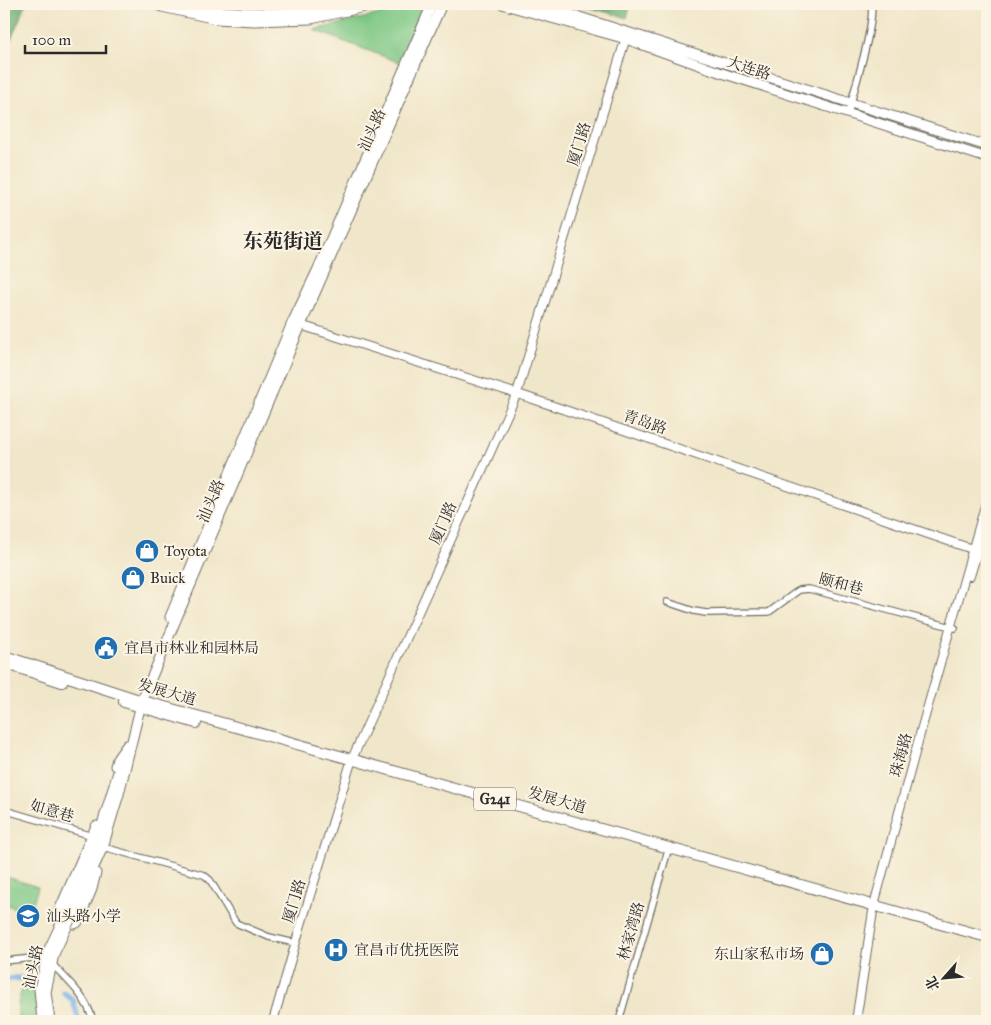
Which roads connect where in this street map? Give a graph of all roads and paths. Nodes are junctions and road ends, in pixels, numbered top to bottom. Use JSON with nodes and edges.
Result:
{"nodes":[{"id":1,"x":156,"y":4,"type":"edge"},
{"id":2,"x":182,"y":4,"type":"edge"},
{"id":3,"x":345,"y":4,"type":"edge"},
{"id":4,"x":378,"y":4,"type":"edge"},
{"id":5,"x":432,"y":4,"type":"edge"},
{"id":6,"x":442,"y":4,"type":"edge"},
{"id":7,"x":502,"y":4,"type":"edge"},
{"id":8,"x":529,"y":4,"type":"edge"},
{"id":9,"x":871,"y":4,"type":"edge"},
{"id":10,"x":627,"y":36,"type":"junction"},
{"id":11,"x":851,"y":102,"type":"junction"},
{"id":12,"x":848,"y":114,"type":"junction"},
{"id":13,"x":987,"y":146,"type":"edge"},
{"id":14,"x":987,"y":158,"type":"edge"},
{"id":15,"x":297,"y":324,"type":"junction"},
{"id":16,"x":517,"y":393,"type":"junction"},
{"id":17,"x":987,"y":499,"type":"edge"},
{"id":18,"x":987,"y":519,"type":"edge"},
{"id":19,"x":987,"y":546,"type":"edge"},
{"id":20,"x":975,"y":549,"type":"junction"},
{"id":21,"x":667,"y":602,"type":"dead end"},
{"id":22,"x":953,"y":628,"type":"junction"},
{"id":23,"x":4,"y":656,"type":"edge"},
{"id":24,"x":4,"y":663,"type":"edge"},
{"id":25,"x":138,"y":703,"type":"junction"},
{"id":26,"x":127,"y":744,"type":"junction"},
{"id":27,"x":351,"y":762,"type":"junction"},
{"id":28,"x":4,"y":810,"type":"edge"},
{"id":29,"x":93,"y":836,"type":"junction"},
{"id":30,"x":103,"y":848,"type":"junction"},
{"id":31,"x":667,"y":850,"type":"junction"},
{"id":32,"x":875,"y":909,"type":"junction"},
{"id":33,"x":67,"y":918,"type":"junction"},
{"id":34,"x":987,"y":937,"type":"edge"},
{"id":35,"x":296,"y":943,"type":"junction"},
{"id":36,"x":987,"y":944,"type":"edge"},
{"id":37,"x":4,"y":961,"type":"edge"},
{"id":38,"x":48,"y":962,"type":"junction"},
{"id":39,"x":42,"y":1021,"type":"edge"},
{"id":40,"x":50,"y":1021,"type":"edge"},
{"id":41,"x":93,"y":1021,"type":"edge"},
{"id":42,"x":273,"y":1021,"type":"edge"},
{"id":43,"x":619,"y":1021,"type":"edge"},
{"id":44,"x":858,"y":1021,"type":"edge"}],
"edges":[{"from":1,"to":4,"type":"main road"},
{"from":2,"to":3,"type":"main road"},
{"from":5,"to":15,"type":"main road","name":"汕头路"},
{"from":6,"to":15,"type":"main road","name":"汕头路"},
{"from":7,"to":10,"type":"main road","name":"大连路"},
{"from":8,"to":10,"type":"main road","name":"大连路"},
{"from":9,"to":11,"type":"street"},
{"from":10,"to":11,"type":"main road","name":"大连路"},
{"from":10,"to":12,"type":"main road","name":"大连路"},
{"from":10,"to":16,"type":"street","name":"厦门路"},
{"from":11,"to":12,"type":"street"},
{"from":11,"to":13,"type":"main road","name":"大连路"},
{"from":12,"to":14,"type":"main road","name":"大连路"},
{"from":15,"to":16,"type":"street","name":"青岛路"},
{"from":15,"to":25,"type":"main road","name":"汕头路"},
{"from":16,"to":20,"type":"street","name":"青岛路"},
{"from":16,"to":27,"type":"street","name":"厦门路"},
{"from":17,"to":20,"type":"street","name":"珠海路"},
{"from":18,"to":20,"type":"street","name":"珠海路"},
{"from":19,"to":20,"type":"street"},
{"from":20,"to":22,"type":"street","name":"珠海路"},
{"from":21,"to":22,"type":"street","name":"颐和巷"},
{"from":22,"to":32,"type":"street","name":"珠海路"},
{"from":23,"to":25,"type":"highway","name":"发展大道","number":"G241"},
{"from":24,"to":25,"type":"highway","name":"发展大道","number":"G241"},
{"from":25,"to":26,"type":"main road","name":"汕头路"},
{"from":25,"to":27,"type":"highway","name":"发展大道","number":"G241"},
{"from":25,"to":30,"type":"main road","name":"汕头路"},
{"from":26,"to":29,"type":"main road"},
{"from":26,"to":33,"type":"main road","name":"汕头路"},
{"from":27,"to":31,"type":"highway","name":"发展大道","number":"G241"},
{"from":27,"to":35,"type":"street","name":"厦门路"},
{"from":28,"to":29,"type":"street","name":"如意巷"},
{"from":29,"to":33,"type":"main road"},
{"from":30,"to":33,"type":"main road","name":"汕头路"},
{"from":30,"to":35,"type":"street"},
{"from":31,"to":32,"type":"highway","name":"发展大道","number":"G241"},
{"from":31,"to":43,"type":"street","name":"林家湾路"},
{"from":32,"to":34,"type":"highway","name":"发展大道","number":"G241"},
{"from":32,"to":36,"type":"highway","name":"发展大道","number":"G241"},
{"from":32,"to":44,"type":"street","name":"珠海路"},
{"from":33,"to":38,"type":"main road","name":"汕头路","bridge":true},
{"from":35,"to":42,"type":"street","name":"厦门路"},
{"from":37,"to":38,"type":"street"},
{"from":38,"to":39,"type":"main road","name":"汕头路"},
{"from":38,"to":40,"type":"main road","name":"汕头路"},
{"from":38,"to":41,"type":"street"}]}
